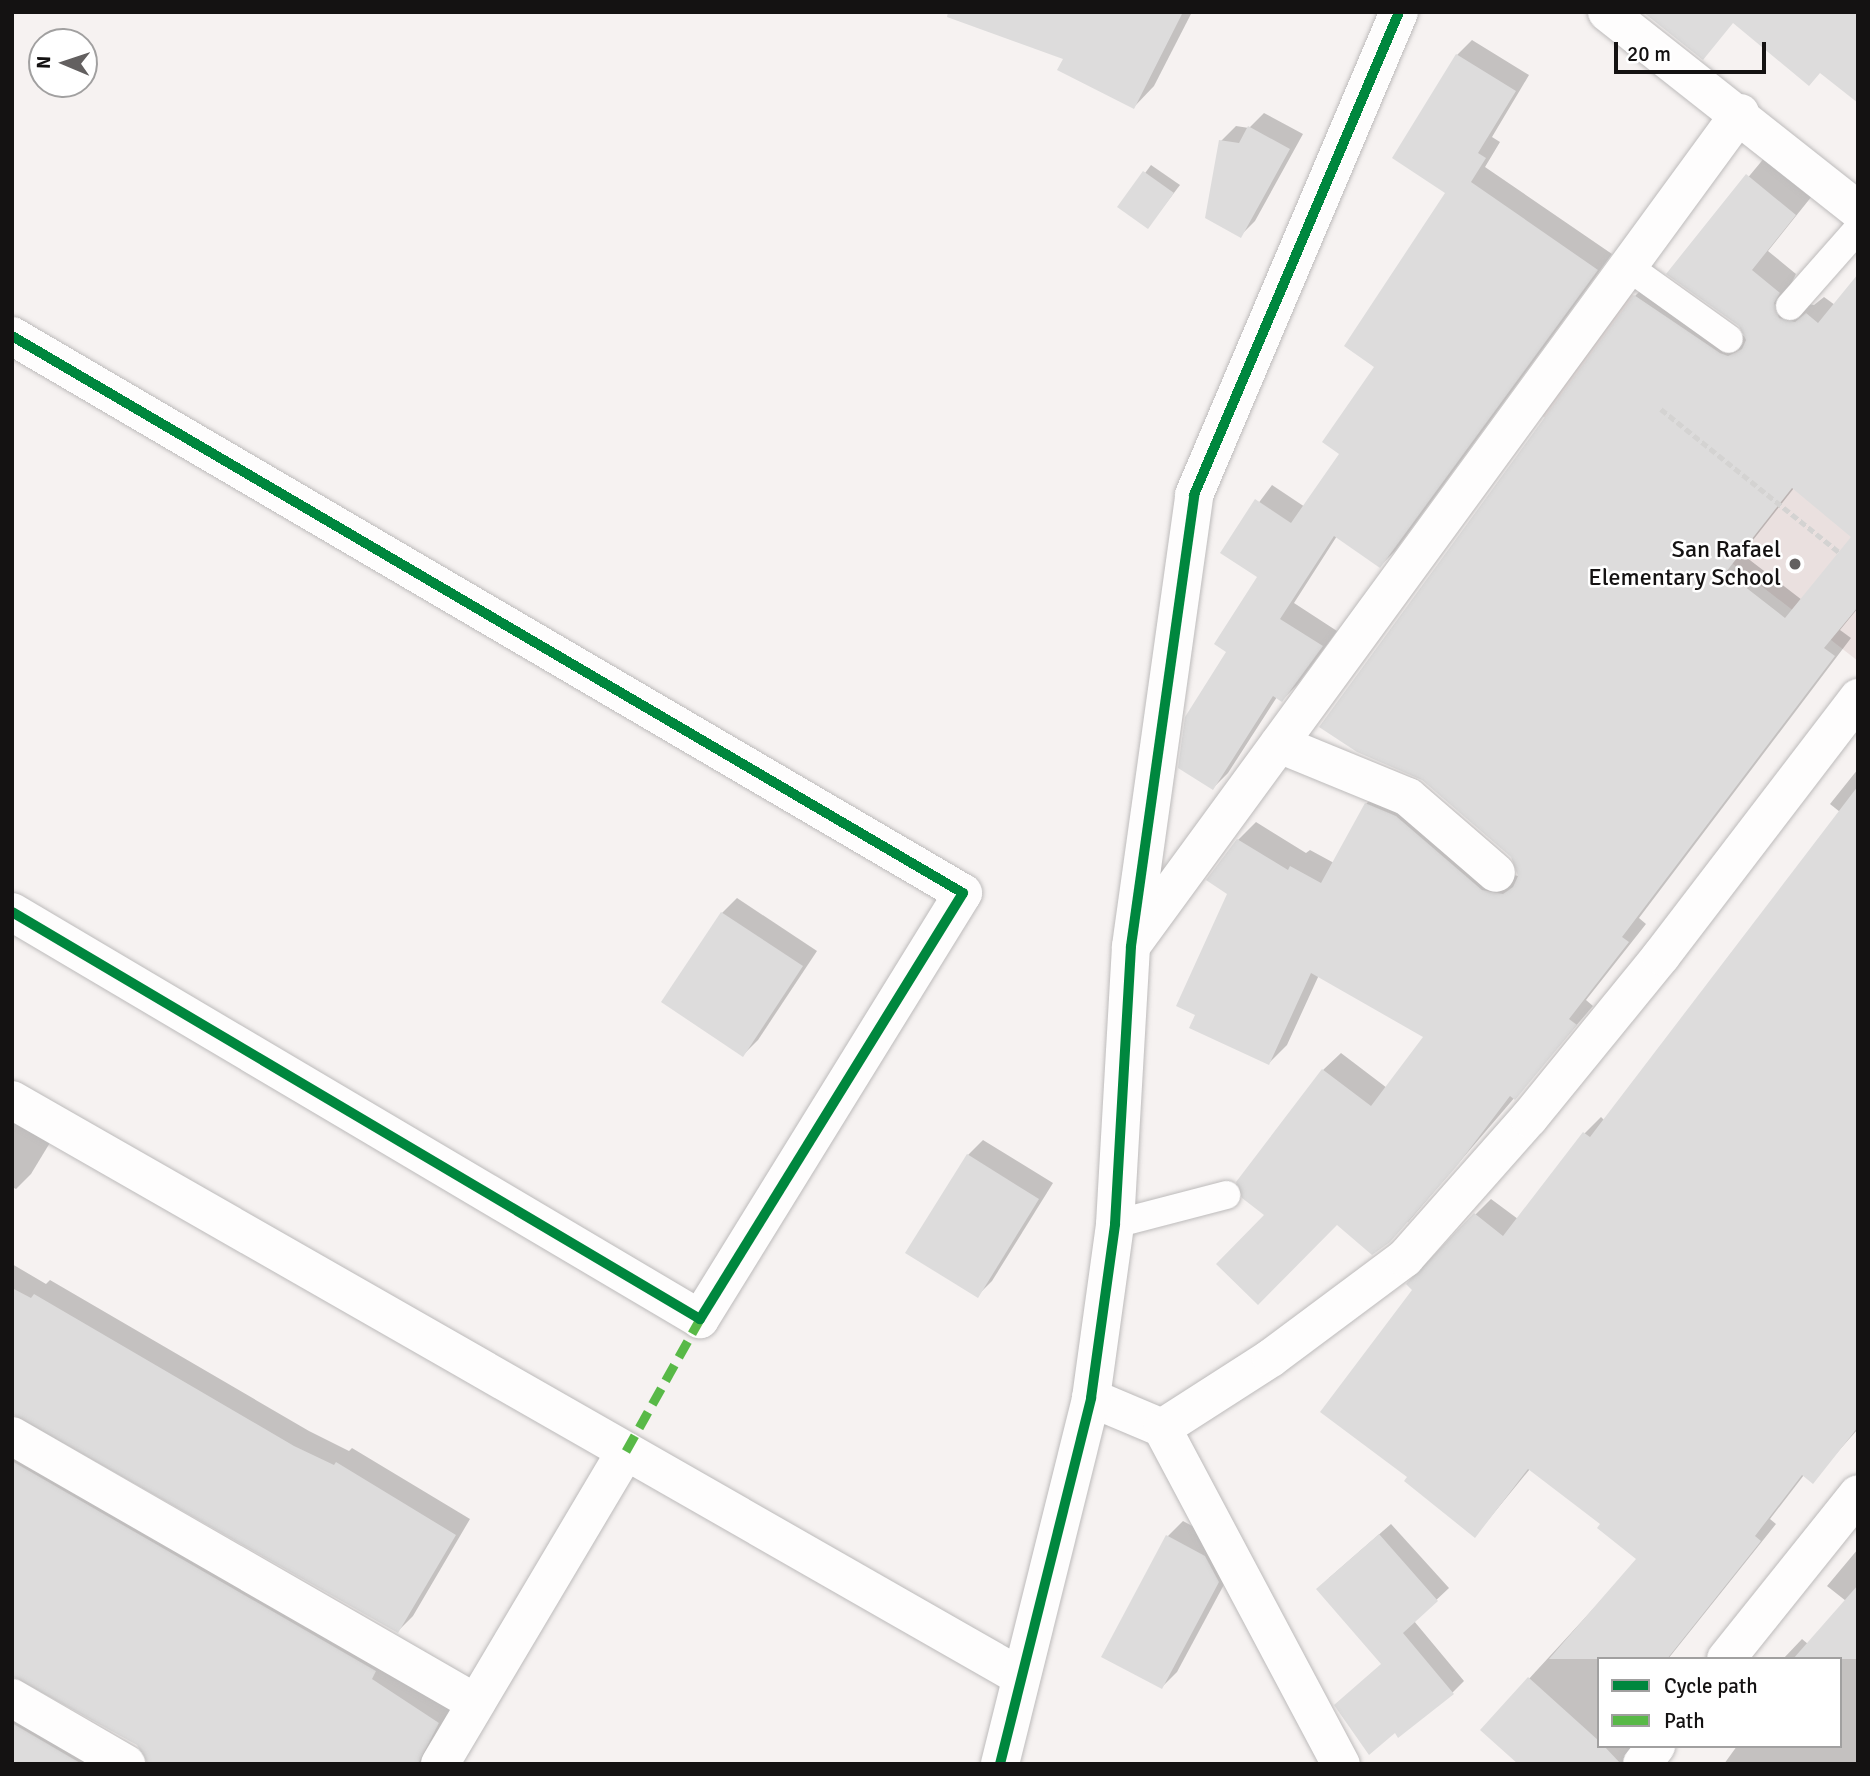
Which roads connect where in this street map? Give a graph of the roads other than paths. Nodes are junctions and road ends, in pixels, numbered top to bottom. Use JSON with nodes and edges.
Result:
{"nodes":[{"id":1,"x":1399,"y":12,"type":"edge"},
{"id":2,"x":1613,"y":14,"type":"edge"},
{"id":3,"x":1740,"y":113,"type":"junction"},
{"id":4,"x":1858,"y":210,"type":"edge"},
{"id":5,"x":1858,"y":229,"type":"edge"},
{"id":6,"x":1627,"y":267,"type":"junction"},
{"id":7,"x":1790,"y":306,"type":"dead end"},
{"id":8,"x":12,"y":336,"type":"edge"},
{"id":9,"x":1729,"y":339,"type":"dead end"},
{"id":10,"x":1858,"y":698,"type":"edge"},
{"id":11,"x":1279,"y":744,"type":"junction"},
{"id":12,"x":1496,"y":873,"type":"dead end"},
{"id":13,"x":12,"y":912,"type":"edge"},
{"id":14,"x":1131,"y":946,"type":"junction"},
{"id":15,"x":12,"y":1100,"type":"edge"},
{"id":16,"x":1226,"y":1195,"type":"dead end"},
{"id":17,"x":1115,"y":1224,"type":"junction"},
{"id":18,"x":1091,"y":1398,"type":"junction"},
{"id":19,"x":1162,"y":1428,"type":"junction"},
{"id":20,"x":12,"y":1436,"type":"edge"},
{"id":21,"x":626,"y":1451,"type":"junction"},
{"id":22,"x":1858,"y":1494,"type":"edge"},
{"id":23,"x":1728,"y":1657,"type":"edge"},
{"id":24,"x":1021,"y":1677,"type":"junction"},
{"id":25,"x":12,"y":1698,"type":"edge"},
{"id":26,"x":476,"y":1703,"type":"junction"},
{"id":27,"x":1654,"y":1748,"type":"edge"},
{"id":28,"x":126,"y":1764,"type":"edge"},
{"id":29,"x":440,"y":1764,"type":"edge"},
{"id":30,"x":1000,"y":1764,"type":"edge"},
{"id":31,"x":1341,"y":1764,"type":"edge"},
{"id":32,"x":1642,"y":1764,"type":"edge"}],
"edges":[{"from":1,"to":14,"type":"street"},
{"from":2,"to":3,"type":"street"},
{"from":3,"to":4,"type":"street"},
{"from":3,"to":6,"type":"street"},
{"from":5,"to":7,"type":"lane"},
{"from":6,"to":9,"type":"lane"},
{"from":6,"to":11,"type":"street"},
{"from":8,"to":13,"type":"street"},
{"from":10,"to":19,"type":"street"},
{"from":11,"to":12,"type":"street"},
{"from":11,"to":14,"type":"street"},
{"from":14,"to":17,"type":"street"},
{"from":15,"to":21,"type":"street"},
{"from":16,"to":17,"type":"lane"},
{"from":17,"to":18,"type":"street"},
{"from":18,"to":19,"type":"street"},
{"from":18,"to":24,"type":"street"},
{"from":19,"to":31,"type":"street"},
{"from":20,"to":26,"type":"street"},
{"from":21,"to":24,"type":"street"},
{"from":21,"to":26,"type":"street"},
{"from":22,"to":23,"type":"street"},
{"from":24,"to":30,"type":"street"},
{"from":25,"to":28,"type":"street"},
{"from":26,"to":29,"type":"street"},
{"from":27,"to":32,"type":"street"}]}
